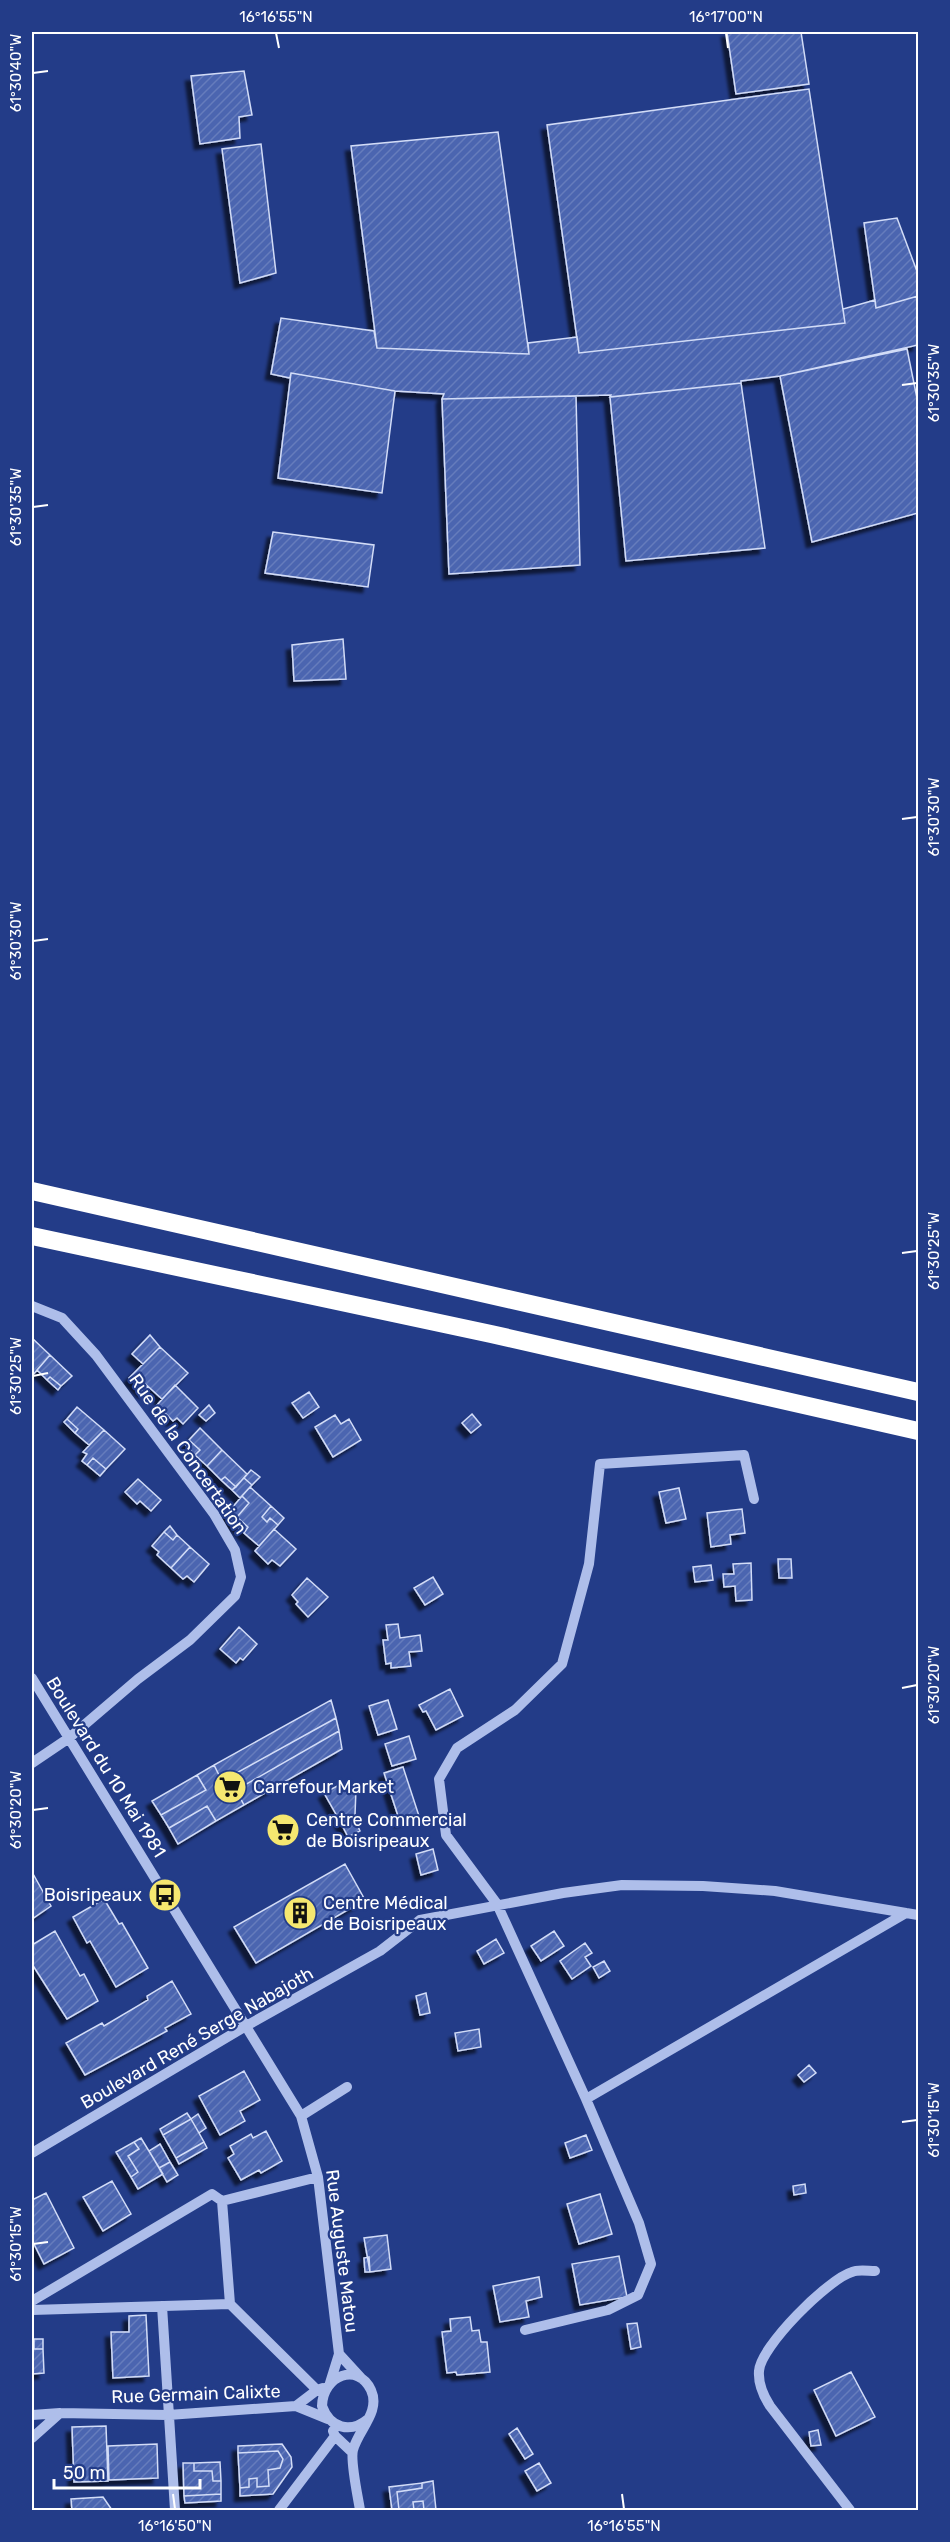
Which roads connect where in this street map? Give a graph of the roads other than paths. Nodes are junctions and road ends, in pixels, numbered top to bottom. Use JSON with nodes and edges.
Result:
{"nodes":[{"id":1,"x":32,"y":1191,"type":"edge"},
{"id":2,"x":32,"y":1236,"type":"edge"},
{"id":3,"x":32,"y":1306,"type":"edge"},
{"id":4,"x":918,"y":1392,"type":"edge"},
{"id":5,"x":918,"y":1431,"type":"edge"},
{"id":6,"x":754,"y":1499,"type":"dead end"},
{"id":7,"x":32,"y":1678,"type":"edge"},
{"id":8,"x":69,"y":1738,"type":"junction"},
{"id":9,"x":32,"y":1763,"type":"edge"},
{"id":10,"x":497,"y":1904,"type":"junction"},
{"id":11,"x":906,"y":1913,"type":"junction"},
{"id":12,"x":918,"y":1915,"type":"edge"},
{"id":13,"x":246,"y":2026,"type":"junction"},
{"id":14,"x":347,"y":2087,"type":"dead end"},
{"id":15,"x":586,"y":2099,"type":"junction"},
{"id":16,"x":301,"y":2116,"type":"junction"},
{"id":17,"x":32,"y":2153,"type":"edge"},
{"id":18,"x":318,"y":2177,"type":"junction"},
{"id":19,"x":222,"y":2201,"type":"junction"},
{"id":20,"x":875,"y":2271,"type":"dead end"},
{"id":21,"x":32,"y":2301,"type":"edge"},
{"id":22,"x":230,"y":2304,"type":"junction"},
{"id":23,"x":162,"y":2306,"type":"junction"},
{"id":24,"x":32,"y":2310,"type":"edge"},
{"id":25,"x":525,"y":2330,"type":"dead end"},
{"id":26,"x":339,"y":2354,"type":"junction"},
{"id":27,"x":362,"y":2380,"type":"junction"},
{"id":28,"x":324,"y":2387,"type":"junction"},
{"id":29,"x":296,"y":2406,"type":"junction"},
{"id":30,"x":60,"y":2413,"type":"junction"},
{"id":31,"x":32,"y":2415,"type":"edge"},
{"id":32,"x":168,"y":2415,"type":"junction"},
{"id":33,"x":368,"y":2419,"type":"junction"},
{"id":34,"x":330,"y":2420,"type":"junction"},
{"id":35,"x":335,"y":2436,"type":"junction"},
{"id":36,"x":32,"y":2438,"type":"edge"},
{"id":37,"x":352,"y":2452,"type":"junction"},
{"id":38,"x":175,"y":2511,"type":"edge"},
{"id":39,"x":279,"y":2511,"type":"edge"},
{"id":40,"x":360,"y":2511,"type":"edge"},
{"id":41,"x":850,"y":2511,"type":"edge"}],
"edges":[{"from":1,"to":4,"type":"highway"},
{"from":2,"to":5,"type":"highway"},
{"from":3,"to":8,"type":"street","name":"Rue de la Concertation"},
{"from":6,"to":10,"type":"street"},
{"from":7,"to":8,"type":"street","name":"Boulevard du 10 Mai 1981"},
{"from":8,"to":9,"type":"street","name":"Rue de la Concertation"},
{"from":8,"to":13,"type":"street","name":"Boulevard du 10 Mai 1981"},
{"from":10,"to":11,"type":"street","name":"Boulevard René Serge Nabajoth"},
{"from":10,"to":13,"type":"street","name":"Boulevard René Serge Nabajoth"},
{"from":10,"to":15,"type":"street"},
{"from":11,"to":12,"type":"street","name":"Boulevard René Serge Nabajoth"},
{"from":11,"to":15,"type":"street"},
{"from":13,"to":16,"type":"street","name":"Rue Auguste Matou"},
{"from":13,"to":17,"type":"street","name":"Boulevard René Serge Nabajoth"},
{"from":14,"to":16,"type":"street"},
{"from":15,"to":25,"type":"street"},
{"from":16,"to":18,"type":"street","name":"Rue Auguste Matou"},
{"from":18,"to":19,"type":"street"},
{"from":18,"to":26,"type":"street","name":"Rue Auguste Matou"},
{"from":19,"to":21,"type":"street"},
{"from":19,"to":22,"type":"street"},
{"from":20,"to":41,"type":"street"},
{"from":22,"to":23,"type":"street"},
{"from":22,"to":28,"type":"street"},
{"from":23,"to":24,"type":"street"},
{"from":23,"to":32,"type":"street"},
{"from":26,"to":27,"type":"street","name":"Rue Auguste Matou"},
{"from":26,"to":28,"type":"street","name":"Rue Auguste Matou"},
{"from":27,"to":28,"type":"street"},
{"from":27,"to":33,"type":"street"},
{"from":28,"to":29,"type":"street","name":"Rue Germain Calixte"},
{"from":28,"to":34,"type":"street"},
{"from":29,"to":32,"type":"street","name":"Rue Germain Calixte"},
{"from":29,"to":34,"type":"street","name":"Rue Germain Calixte"},
{"from":30,"to":31,"type":"street","name":"Rue Germain Calixte"},
{"from":30,"to":32,"type":"street","name":"Rue Germain Calixte"},
{"from":30,"to":36,"type":"street"},
{"from":32,"to":38,"type":"street"},
{"from":33,"to":34,"type":"street"},
{"from":33,"to":37,"type":"street"},
{"from":34,"to":35,"type":"street"},
{"from":35,"to":37,"type":"street"},
{"from":35,"to":39,"type":"street"},
{"from":37,"to":40,"type":"street"}]}
